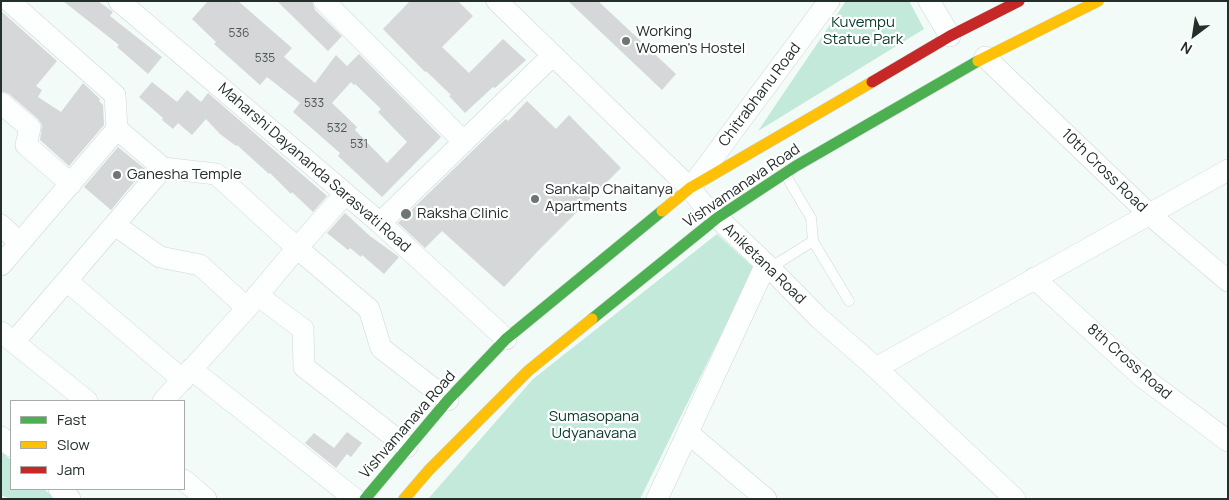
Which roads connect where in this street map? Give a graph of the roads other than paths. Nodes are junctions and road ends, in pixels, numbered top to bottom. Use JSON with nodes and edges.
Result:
{"nodes":[{"id":1,"x":9,"y":1,"type":"edge"},
{"id":2,"x":119,"y":1,"type":"edge"},
{"id":3,"x":324,"y":1,"type":"edge"},
{"id":4,"x":498,"y":1,"type":"edge"},
{"id":5,"x":829,"y":1,"type":"edge"},
{"id":6,"x":929,"y":1,"type":"edge"},
{"id":7,"x":1019,"y":1,"type":"edge"},
{"id":8,"x":1098,"y":1,"type":"edge"},
{"id":9,"x":950,"y":36,"type":"junction"},
{"id":10,"x":552,"y":56,"type":"junction"},
{"id":11,"x":985,"y":57,"type":"junction"},
{"id":12,"x":1,"y":103,"type":"edge"},
{"id":13,"x":118,"y":129,"type":"junction"},
{"id":14,"x":464,"y":142,"type":"junction"},
{"id":15,"x":163,"y":168,"type":"junction"},
{"id":16,"x":1228,"y":170,"type":"edge"},
{"id":17,"x":785,"y":173,"type":"junction"},
{"id":18,"x":71,"y":184,"type":"junction"},
{"id":19,"x":690,"y":188,"type":"junction"},
{"id":20,"x":345,"y":194,"type":"junction"},
{"id":21,"x":1149,"y":214,"type":"junction"},
{"id":22,"x":716,"y":218,"type":"junction"},
{"id":23,"x":380,"y":223,"type":"junction"},
{"id":24,"x":115,"y":224,"type":"junction"},
{"id":25,"x":1,"y":225,"type":"edge"},
{"id":26,"x":813,"y":241,"type":"junction"},
{"id":27,"x":20,"y":243,"type":"junction"},
{"id":28,"x":296,"y":248,"type":"junction"},
{"id":29,"x":1,"y":265,"type":"edge"},
{"id":30,"x":768,"y":266,"type":"junction"},
{"id":31,"x":1034,"y":278,"type":"junction"},
{"id":32,"x":67,"y":281,"type":"junction"},
{"id":33,"x":1228,"y":281,"type":"edge"},
{"id":34,"x":252,"y":301,"type":"junction"},
{"id":35,"x":849,"y":301,"type":"dead end"},
{"id":36,"x":8,"y":337,"type":"edge"},
{"id":37,"x":506,"y":338,"type":"junction"},
{"id":38,"x":876,"y":368,"type":"junction"},
{"id":39,"x":187,"y":374,"type":"junction"},
{"id":40,"x":85,"y":400,"type":"edge"},
{"id":41,"x":164,"y":400,"type":"edge"},
{"id":42,"x":448,"y":400,"type":"junction"},
{"id":43,"x":688,"y":433,"type":"junction"},
{"id":44,"x":1,"y":436,"type":"edge"},
{"id":45,"x":1228,"y":441,"type":"edge"},
{"id":46,"x":10,"y":445,"type":"edge"},
{"id":47,"x":407,"y":447,"type":"junction"},
{"id":48,"x":185,"y":481,"type":"edge"},
{"id":49,"x":60,"y":490,"type":"edge"},
{"id":50,"x":70,"y":499,"type":"edge"},
{"id":51,"x":206,"y":499,"type":"edge"},
{"id":52,"x":355,"y":499,"type":"edge"},
{"id":53,"x":364,"y":499,"type":"edge"},
{"id":54,"x":404,"y":499,"type":"edge"},
{"id":55,"x":657,"y":499,"type":"edge"},
{"id":56,"x":766,"y":499,"type":"edge"},
{"id":57,"x":1016,"y":499,"type":"edge"}],
"edges":[{"from":1,"to":13,"type":"street"},
{"from":2,"to":20,"type":"street","name":"Maharshi Dayananda Sarasvati Road"},
{"from":3,"to":14,"type":"street"},
{"from":4,"to":10,"type":"street","name":"Aniketana Road"},
{"from":5,"to":19,"type":"street","name":"Chitrabhanu Road"},
{"from":6,"to":9,"type":"street"},
{"from":7,"to":9,"type":"main road","name":"Vishvamanava Road"},
{"from":8,"to":11,"type":"main road","name":"Vishvamanava Road"},
{"from":9,"to":19,"type":"main road","name":"Vishvamanava Road"},
{"from":10,"to":14,"type":"street"},
{"from":10,"to":19,"type":"street","name":"Aniketana Road"},
{"from":11,"to":17,"type":"main road","name":"Vishvamanava Road"},
{"from":11,"to":21,"type":"street","name":"10th Cross Road"},
{"from":12,"to":18,"type":"street"},
{"from":13,"to":15,"type":"street"},
{"from":13,"to":18,"type":"street"},
{"from":14,"to":23,"type":"street"},
{"from":15,"to":24,"type":"street"},
{"from":15,"to":28,"type":"street"},
{"from":16,"to":21,"type":"street"},
{"from":17,"to":22,"type":"main road","name":"Vishvamanava Road"},
{"from":17,"to":26,"type":"lane"},
{"from":18,"to":27,"type":"street"},
{"from":19,"to":22,"type":"street","name":"Aniketana Road"},
{"from":19,"to":37,"type":"main road","name":"Vishvamanava Road"},
{"from":20,"to":23,"type":"street","name":"Maharshi Dayananda Sarasvati Road"},
{"from":20,"to":28,"type":"street"},
{"from":21,"to":31,"type":"street"},
{"from":21,"to":33,"type":"street","name":"10th Cross Road"},
{"from":22,"to":30,"type":"street","name":"Aniketana Road"},
{"from":22,"to":54,"type":"main road","name":"Vishvamanava Road"},
{"from":23,"to":37,"type":"street","name":"Maharshi Dayananda Sarasvati Road"},
{"from":24,"to":32,"type":"street"},
{"from":24,"to":34,"type":"street"},
{"from":25,"to":27,"type":"street"},
{"from":26,"to":30,"type":"lane"},
{"from":26,"to":35,"type":"lane"},
{"from":27,"to":29,"type":"street"},
{"from":28,"to":34,"type":"street"},
{"from":28,"to":42,"type":"street"},
{"from":30,"to":38,"type":"street","name":"Aniketana Road"},
{"from":30,"to":43,"type":"street"},
{"from":31,"to":38,"type":"street"},
{"from":31,"to":45,"type":"street","name":"8th Cross Road"},
{"from":32,"to":36,"type":"street"},
{"from":32,"to":39,"type":"street"},
{"from":34,"to":39,"type":"street"},
{"from":34,"to":47,"type":"street"},
{"from":36,"to":40,"type":"street"},
{"from":37,"to":42,"type":"main road","name":"Vishvamanava Road"},
{"from":38,"to":57,"type":"street","name":"Aniketana Road"},
{"from":39,"to":41,"type":"street"},
{"from":39,"to":52,"type":"street"},
{"from":42,"to":47,"type":"main road","name":"Vishvamanava Road"},
{"from":43,"to":55,"type":"street"},
{"from":43,"to":56,"type":"street"},
{"from":44,"to":46,"type":"street"},
{"from":47,"to":53,"type":"main road","name":"Vishvamanava Road"},
{"from":48,"to":51,"type":"street"},
{"from":49,"to":50,"type":"street"}]}
